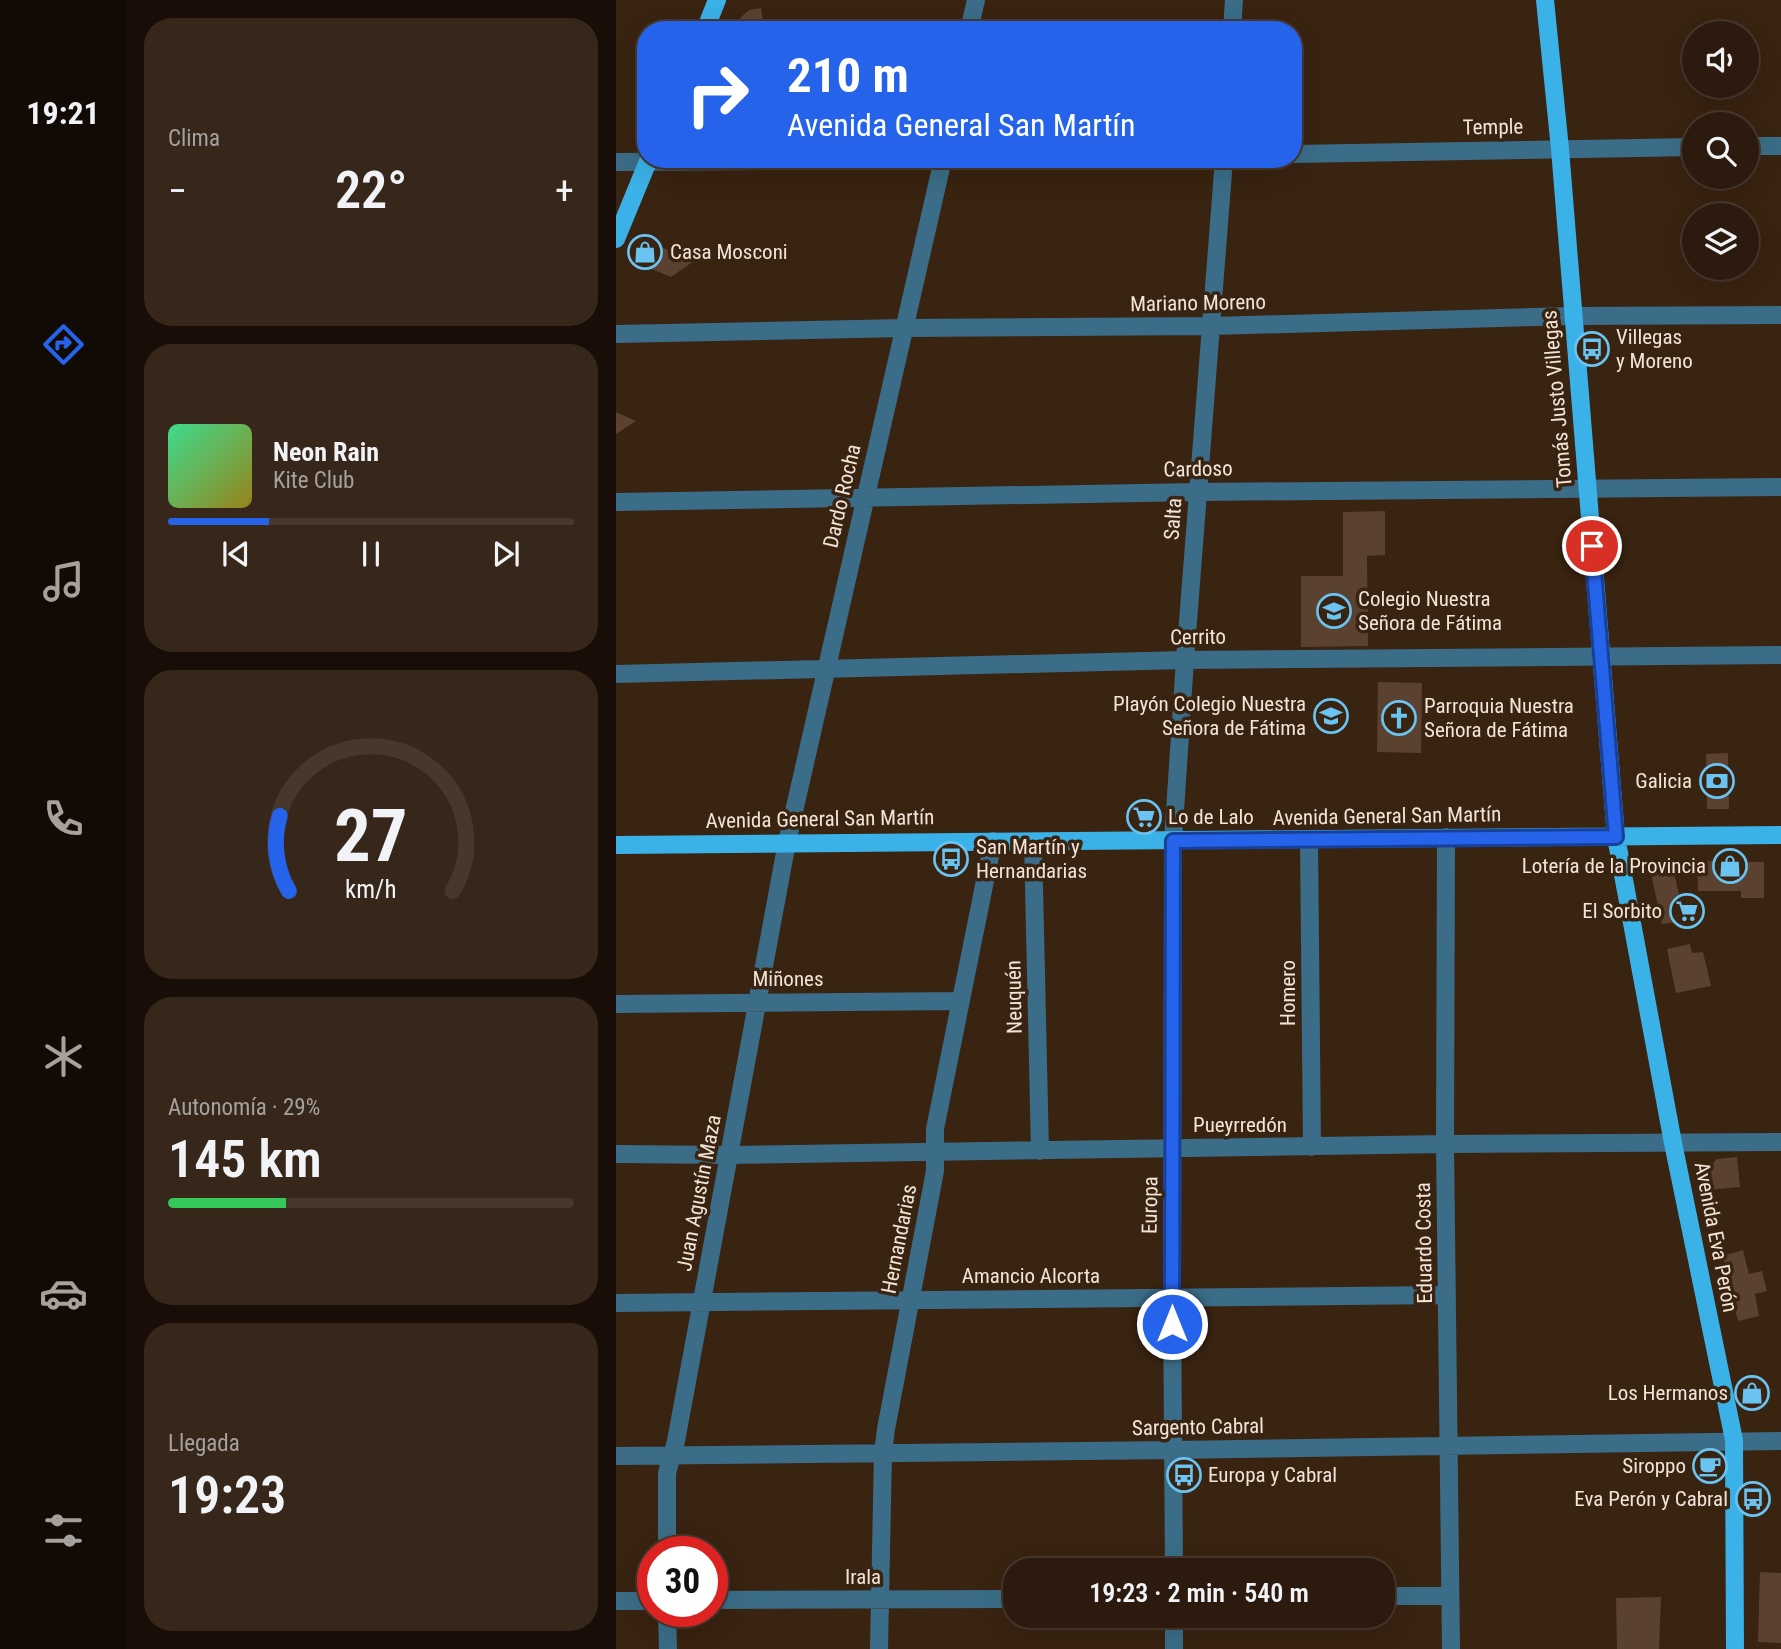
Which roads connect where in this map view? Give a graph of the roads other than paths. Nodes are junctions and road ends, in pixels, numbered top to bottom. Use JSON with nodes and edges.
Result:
{"nodes":[{"id":1,"x":717,"y":0,"type":"edge"},
{"id":2,"x":976,"y":0,"type":"edge"},
{"id":3,"x":1234,"y":0,"type":"edge"},
{"id":4,"x":1545,"y":0,"type":"edge"},
{"id":5,"x":709,"y":21,"type":"edge"},
{"id":6,"x":972,"y":21,"type":"edge"},
{"id":7,"x":1233,"y":21,"type":"edge"},
{"id":8,"x":1781,"y":145,"type":"edge"},
{"id":9,"x":1759,"y":146,"type":"edge"},
{"id":10,"x":1682,"y":147,"type":"edge"},
{"id":11,"x":1560,"y":149,"type":"junction"},
{"id":12,"x":1302,"y":153,"type":"edge"},
{"id":13,"x":637,"y":161,"type":"edge"},
{"id":14,"x":616,"y":162,"type":"edge"},
{"id":15,"x":646,"y":168,"type":"edge"},
{"id":16,"x":941,"y":168,"type":"edge"},
{"id":17,"x":1223,"y":168,"type":"edge"},
{"id":18,"x":616,"y":239,"type":"edge"},
{"id":19,"x":1781,"y":314,"type":"edge"},
{"id":20,"x":1573,"y":316,"type":"junction"},
{"id":21,"x":1212,"y":326,"type":"junction"},
{"id":22,"x":903,"y":328,"type":"junction"},
{"id":23,"x":616,"y":334,"type":"edge"},
{"id":24,"x":1588,"y":487,"type":"junction"},
{"id":25,"x":1781,"y":487,"type":"edge"},
{"id":26,"x":1198,"y":492,"type":"junction"},
{"id":27,"x":864,"y":498,"type":"junction"},
{"id":28,"x":616,"y":502,"type":"edge"},
{"id":29,"x":1781,"y":655,"type":"edge"},
{"id":30,"x":1601,"y":657,"type":"junction"},
{"id":31,"x":1185,"y":660,"type":"junction"},
{"id":32,"x":827,"y":668,"type":"junction"},
{"id":33,"x":616,"y":674,"type":"edge"},
{"id":34,"x":1781,"y":835,"type":"edge"},
{"id":35,"x":1446,"y":837,"type":"junction"},
{"id":36,"x":1616,"y":837,"type":"junction"},
{"id":37,"x":1309,"y":839,"type":"junction"},
{"id":38,"x":993,"y":841,"type":"junction"},
{"id":39,"x":1173,"y":841,"type":"junction"},
{"id":40,"x":787,"y":842,"type":"junction"},
{"id":41,"x":1033,"y":842,"type":"junction"},
{"id":42,"x":616,"y":845,"type":"edge"},
{"id":43,"x":959,"y":1001,"type":"junction"},
{"id":44,"x":758,"y":1002,"type":"junction"},
{"id":45,"x":616,"y":1004,"type":"edge"},
{"id":46,"x":1781,"y":1142,"type":"edge"},
{"id":47,"x":1673,"y":1143,"type":"junction"},
{"id":48,"x":1445,"y":1144,"type":"junction"},
{"id":49,"x":1312,"y":1147,"type":"junction"},
{"id":50,"x":1173,"y":1149,"type":"junction"},
{"id":51,"x":1040,"y":1151,"type":"junction"},
{"id":52,"x":936,"y":1152,"type":"junction"},
{"id":53,"x":616,"y":1154,"type":"edge"},
{"id":54,"x":729,"y":1155,"type":"junction"},
{"id":55,"x":1447,"y":1295,"type":"junction"},
{"id":56,"x":1172,"y":1298,"type":"junction"},
{"id":57,"x":910,"y":1300,"type":"junction"},
{"id":58,"x":616,"y":1303,"type":"edge"},
{"id":59,"x":701,"y":1303,"type":"junction"},
{"id":60,"x":1734,"y":1440,"type":"junction"},
{"id":61,"x":1781,"y":1441,"type":"edge"},
{"id":62,"x":1449,"y":1445,"type":"junction"},
{"id":63,"x":1174,"y":1450,"type":"junction"},
{"id":64,"x":883,"y":1453,"type":"junction"},
{"id":65,"x":616,"y":1456,"type":"edge"},
{"id":66,"x":671,"y":1457,"type":"junction"},
{"id":67,"x":667,"y":1536,"type":"edge"},
{"id":68,"x":1174,"y":1558,"type":"edge"},
{"id":69,"x":1395,"y":1596,"type":"edge"},
{"id":70,"x":1450,"y":1596,"type":"junction"},
{"id":71,"x":1003,"y":1599,"type":"edge"},
{"id":72,"x":728,"y":1600,"type":"edge"},
{"id":73,"x":878,"y":1600,"type":"junction"},
{"id":74,"x":616,"y":1601,"type":"edge"},
{"id":75,"x":637,"y":1601,"type":"edge"},
{"id":76,"x":667,"y":1627,"type":"edge"},
{"id":77,"x":1174,"y":1628,"type":"edge"},
{"id":78,"x":668,"y":1649,"type":"edge"},
{"id":79,"x":878,"y":1649,"type":"edge"},
{"id":80,"x":1174,"y":1649,"type":"edge"},
{"id":81,"x":1451,"y":1649,"type":"edge"},
{"id":82,"x":1735,"y":1649,"type":"edge"}],
"edges":[{"from":1,"to":5,"type":"main road"},
{"from":2,"to":6,"type":"street"},
{"from":3,"to":7,"type":"street"},
{"from":4,"to":11,"type":"main road","name":"Tomás Justo Villegas"},
{"from":8,"to":9,"type":"street"},
{"from":10,"to":11,"type":"street","name":"Temple"},
{"from":11,"to":12,"type":"street","name":"Temple"},
{"from":11,"to":20,"type":"main road","name":"Tomás Justo Villegas"},
{"from":13,"to":14,"type":"street"},
{"from":15,"to":18,"type":"main road"},
{"from":16,"to":22,"type":"street","name":"Dardo Rocha"},
{"from":17,"to":21,"type":"street","name":"Salta"},
{"from":19,"to":20,"type":"street","name":"Mariano Moreno"},
{"from":20,"to":21,"type":"street","name":"Mariano Moreno"},
{"from":20,"to":24,"type":"main road","name":"Tomás Justo Villegas"},
{"from":21,"to":22,"type":"street","name":"Mariano Moreno"},
{"from":21,"to":26,"type":"street","name":"Salta"},
{"from":22,"to":23,"type":"street","name":"Mariano Moreno"},
{"from":22,"to":27,"type":"street","name":"Dardo Rocha"},
{"from":24,"to":25,"type":"street","name":"Cardoso"},
{"from":24,"to":26,"type":"street","name":"Cardoso"},
{"from":24,"to":30,"type":"main road","name":"Tomás Justo Villegas"},
{"from":26,"to":27,"type":"street","name":"Cardoso"},
{"from":26,"to":31,"type":"street","name":"Salta"},
{"from":27,"to":28,"type":"street","name":"Cardoso"},
{"from":27,"to":32,"type":"street","name":"Dardo Rocha"},
{"from":29,"to":30,"type":"street","name":"Cerrito"},
{"from":30,"to":31,"type":"street","name":"Cerrito"},
{"from":30,"to":36,"type":"main road","name":"Tomás Justo Villegas"},
{"from":31,"to":32,"type":"street","name":"Cerrito"},
{"from":31,"to":39,"type":"street","name":"Salta"},
{"from":32,"to":33,"type":"street","name":"Cerrito"},
{"from":32,"to":40,"type":"street","name":"Dardo Rocha"},
{"from":34,"to":36,"type":"main road","name":"Avenida General San Martín"},
{"from":35,"to":36,"type":"main road","name":"Avenida General San Martín"},
{"from":35,"to":37,"type":"main road","name":"Avenida General San Martín"},
{"from":35,"to":48,"type":"street","name":"Eduardo Costa"},
{"from":36,"to":47,"type":"main road","name":"Avenida Eva Perón"},
{"from":37,"to":39,"type":"main road","name":"Avenida General San Martín"},
{"from":37,"to":49,"type":"street","name":"Homero"},
{"from":38,"to":40,"type":"main road","name":"Avenida General San Martín"},
{"from":38,"to":41,"type":"main road","name":"Avenida General San Martín"},
{"from":38,"to":43,"type":"street","name":"Hernandarias"},
{"from":39,"to":41,"type":"main road","name":"Avenida General San Martín"},
{"from":39,"to":50,"type":"street","name":"Europa"},
{"from":40,"to":42,"type":"main road","name":"Avenida General San Martín"},
{"from":40,"to":44,"type":"street","name":"Juan Agustín Maza"},
{"from":41,"to":51,"type":"street","name":"Neuquén"},
{"from":43,"to":44,"type":"street","name":"Miñones"},
{"from":43,"to":52,"type":"street","name":"Hernandarias"},
{"from":44,"to":45,"type":"street","name":"Miñones"},
{"from":44,"to":54,"type":"street","name":"Juan Agustín Maza"},
{"from":46,"to":47,"type":"street","name":"Pueyrredón"},
{"from":47,"to":48,"type":"street","name":"Pueyrredón"},
{"from":47,"to":60,"type":"main road","name":"Avenida Eva Perón"},
{"from":48,"to":49,"type":"street","name":"Pueyrredón"},
{"from":48,"to":55,"type":"street","name":"Eduardo Costa"},
{"from":49,"to":50,"type":"street","name":"Pueyrredón"},
{"from":50,"to":51,"type":"street","name":"Pueyrredón"},
{"from":50,"to":56,"type":"street","name":"Europa"},
{"from":51,"to":52,"type":"street","name":"Pueyrredón"},
{"from":52,"to":54,"type":"street","name":"Pueyrredón"},
{"from":52,"to":57,"type":"street","name":"Hernandarias"},
{"from":53,"to":54,"type":"street","name":"Pueyrredón"},
{"from":54,"to":59,"type":"street","name":"Juan Agustín Maza"},
{"from":55,"to":56,"type":"street","name":"Amancio Alcorta"},
{"from":55,"to":62,"type":"street","name":"Eduardo Costa"},
{"from":56,"to":57,"type":"street","name":"Amancio Alcorta"},
{"from":56,"to":63,"type":"street","name":"Europa"},
{"from":57,"to":59,"type":"street","name":"Amancio Alcorta"},
{"from":57,"to":64,"type":"street","name":"Hernandarias"},
{"from":58,"to":59,"type":"street","name":"Amancio Alcorta"},
{"from":59,"to":66,"type":"street","name":"Juan Agustín Maza"},
{"from":60,"to":61,"type":"street","name":"Sargento Cabral"},
{"from":60,"to":62,"type":"street","name":"Sargento Cabral"},
{"from":60,"to":82,"type":"main road","name":"Avenida Eva Perón"},
{"from":62,"to":63,"type":"street","name":"Sargento Cabral"},
{"from":62,"to":70,"type":"street","name":"Eduardo Costa"},
{"from":63,"to":64,"type":"street","name":"Sargento Cabral"},
{"from":63,"to":68,"type":"street","name":"Europa"},
{"from":64,"to":66,"type":"street","name":"Sargento Cabral"},
{"from":64,"to":73,"type":"street","name":"Hernandarias"},
{"from":65,"to":66,"type":"street","name":"Sargento Cabral"},
{"from":66,"to":67,"type":"street","name":"Juan Agustín Maza"},
{"from":69,"to":70,"type":"street"},
{"from":70,"to":81,"type":"street","name":"Eduardo Costa"},
{"from":71,"to":73,"type":"street","name":"Irala"},
{"from":72,"to":73,"type":"street","name":"Irala"},
{"from":73,"to":79,"type":"street","name":"Hernandarias"},
{"from":74,"to":75,"type":"street"},
{"from":76,"to":78,"type":"street"},
{"from":77,"to":80,"type":"street"}]}
